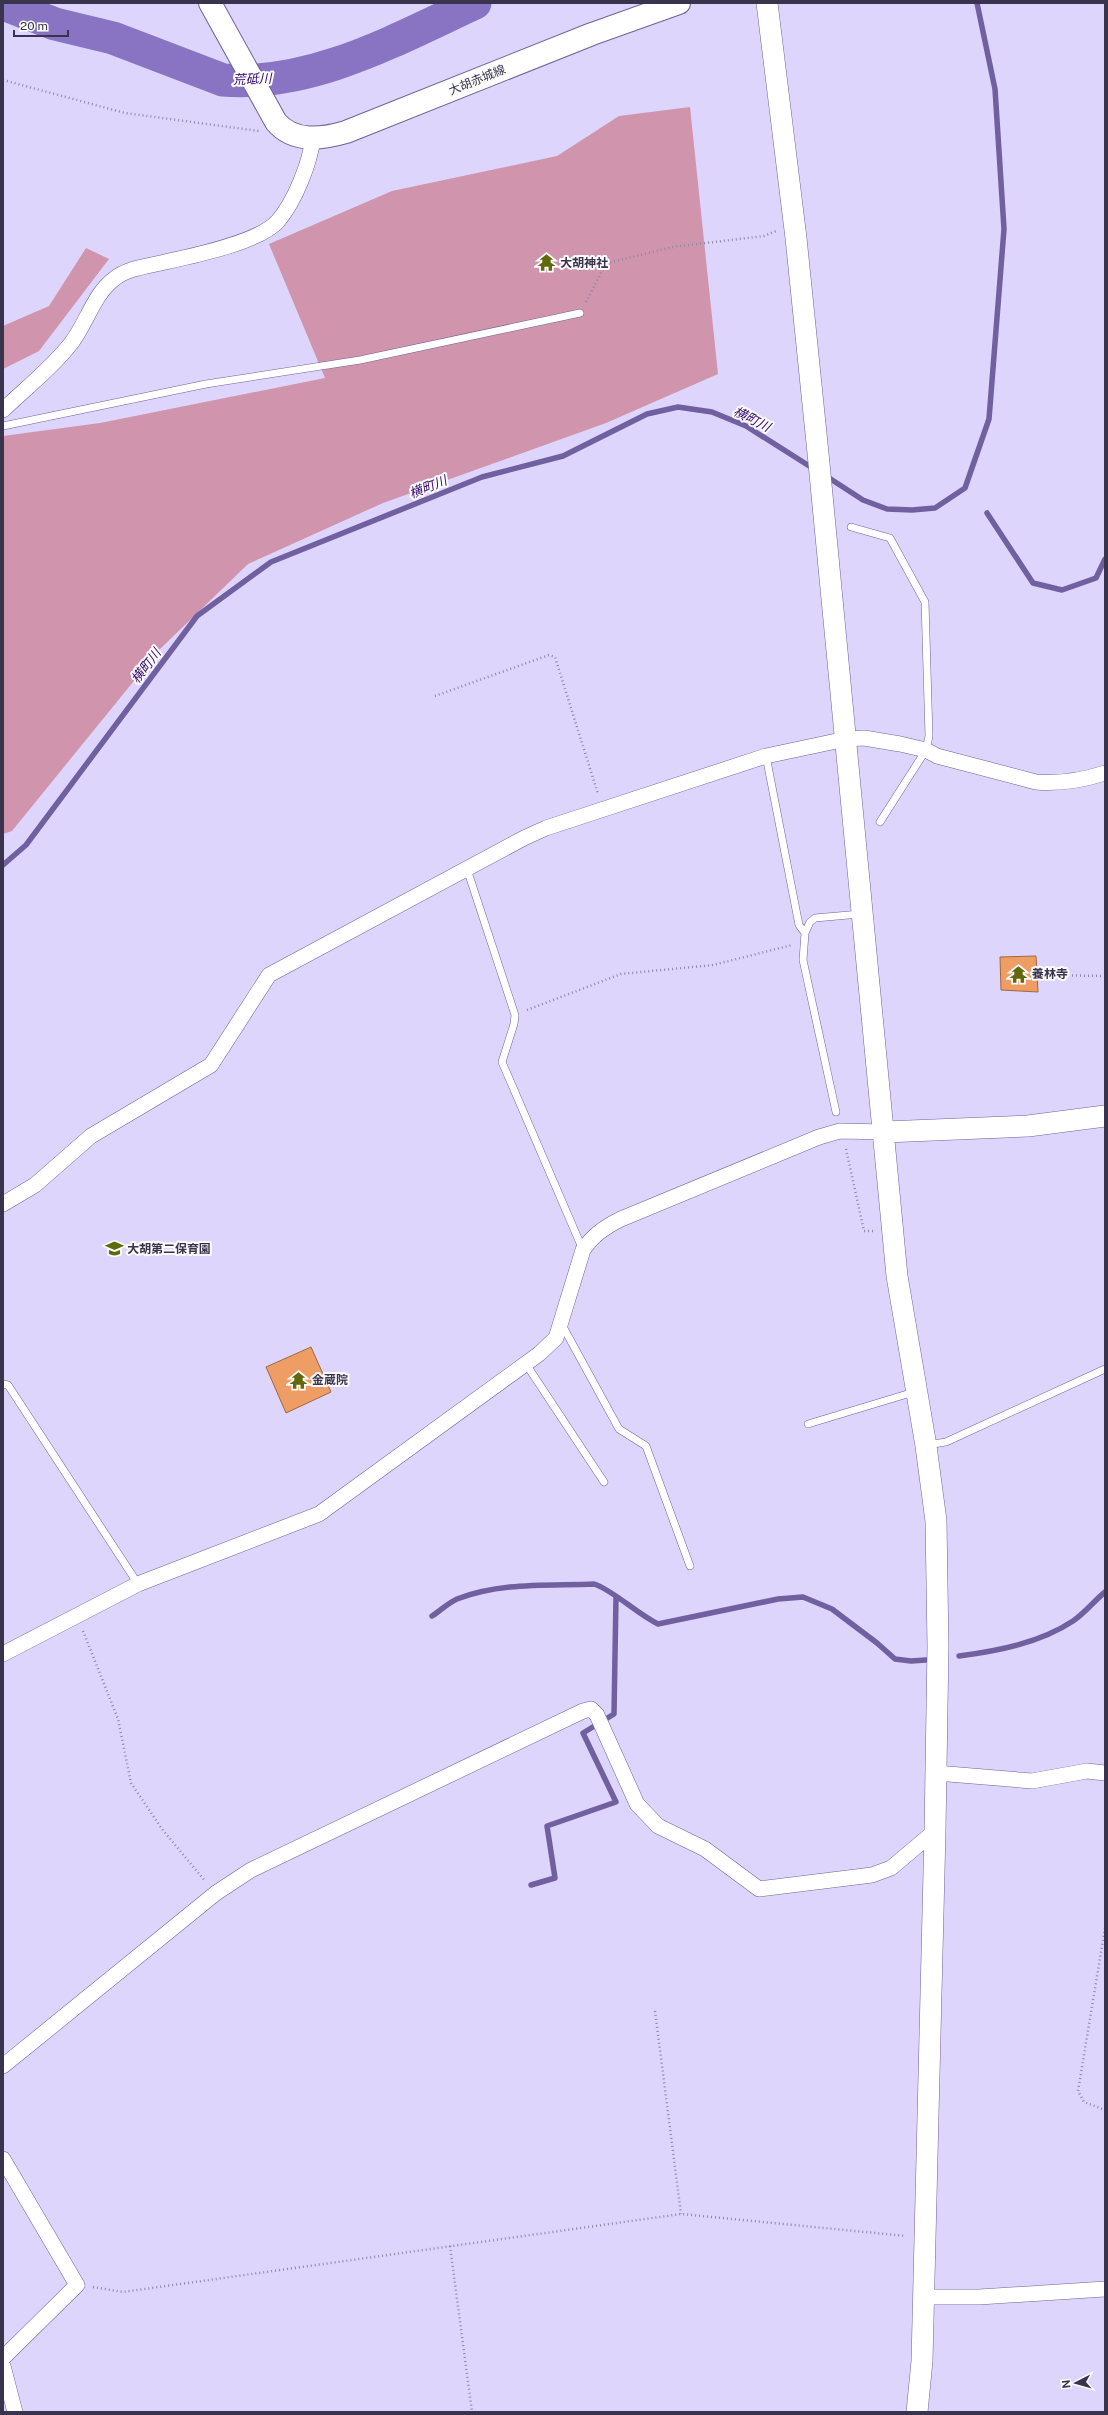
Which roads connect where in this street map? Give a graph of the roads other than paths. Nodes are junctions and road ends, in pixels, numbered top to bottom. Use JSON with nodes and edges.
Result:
{"nodes":[{"id":1,"x":679,"y":3,"type":"edge"},
{"id":2,"x":766,"y":3,"type":"edge"},
{"id":3,"x":210,"y":4,"type":"edge"},
{"id":4,"x":313,"y":138,"type":"junction"},
{"id":5,"x":580,"y":313,"type":"road end"},
{"id":6,"x":3,"y":410,"type":"edge"},
{"id":7,"x":3,"y":426,"type":"edge"},
{"id":8,"x":851,"y":527,"type":"dead end"},
{"id":9,"x":846,"y":739,"type":"junction"},
{"id":10,"x":926,"y":750,"type":"junction"},
{"id":11,"x":766,"y":756,"type":"junction"},
{"id":12,"x":1105,"y":773,"type":"edge"},
{"id":13,"x":880,"y":822,"type":"dead end"},
{"id":14,"x":466,"y":869,"type":"junction"},
{"id":15,"x":862,"y":914,"type":"junction"},
{"id":16,"x":805,"y":933,"type":"junction"},
{"id":17,"x":836,"y":1112,"type":"dead end"},
{"id":18,"x":1105,"y":1116,"type":"edge"},
{"id":19,"x":885,"y":1132,"type":"junction"},
{"id":20,"x":3,"y":1204,"type":"edge"},
{"id":21,"x":582,"y":1250,"type":"junction"},
{"id":22,"x":561,"y":1323,"type":"junction"},
{"id":23,"x":526,"y":1364,"type":"junction"},
{"id":24,"x":1105,"y":1369,"type":"edge"},
{"id":25,"x":3,"y":1384,"type":"edge"},
{"id":26,"x":917,"y":1392,"type":"junction"},
{"id":27,"x":808,"y":1424,"type":"dead end"},
{"id":28,"x":926,"y":1446,"type":"junction"},
{"id":29,"x":604,"y":1482,"type":"dead end"},
{"id":30,"x":690,"y":1566,"type":"dead end"},
{"id":31,"x":138,"y":1584,"type":"junction"},
{"id":32,"x":3,"y":1654,"type":"edge"},
{"id":33,"x":936,"y":1773,"type":"junction"},
{"id":34,"x":1105,"y":1773,"type":"edge"},
{"id":35,"x":935,"y":1831,"type":"junction"},
{"id":36,"x":3,"y":2066,"type":"edge"},
{"id":37,"x":3,"y":2159,"type":"edge"},
{"id":38,"x":1105,"y":2289,"type":"edge"},
{"id":39,"x":923,"y":2297,"type":"junction"},
{"id":40,"x":3,"y":2358,"type":"edge"},
{"id":41,"x":3,"y":2366,"type":"edge"},
{"id":42,"x":15,"y":2412,"type":"edge"},
{"id":43,"x":917,"y":2412,"type":"edge"}],
"edges":[{"from":1,"to":4,"type":"main road","name":"大胡赤城線"},
{"from":2,"to":9,"type":"street"},
{"from":3,"to":4,"type":"main road","name":"大胡赤城線"},
{"from":4,"to":6,"type":"street"},
{"from":5,"to":7,"type":"lane"},
{"from":8,"to":10,"type":"lane"},
{"from":9,"to":10,"type":"street"},
{"from":9,"to":11,"type":"street"},
{"from":9,"to":15,"type":"street"},
{"from":10,"to":12,"type":"street"},
{"from":10,"to":13,"type":"lane"},
{"from":11,"to":14,"type":"street"},
{"from":11,"to":16,"type":"lane"},
{"from":14,"to":20,"type":"street"},
{"from":14,"to":21,"type":"lane"},
{"from":15,"to":16,"type":"lane"},
{"from":15,"to":19,"type":"street"},
{"from":16,"to":17,"type":"lane"},
{"from":18,"to":19,"type":"street"},
{"from":19,"to":21,"type":"street"},
{"from":19,"to":26,"type":"street"},
{"from":21,"to":22,"type":"street"},
{"from":22,"to":23,"type":"street"},
{"from":22,"to":30,"type":"lane"},
{"from":23,"to":29,"type":"lane"},
{"from":23,"to":31,"type":"street"},
{"from":24,"to":28,"type":"lane"},
{"from":25,"to":31,"type":"lane"},
{"from":26,"to":27,"type":"lane"},
{"from":26,"to":28,"type":"street"},
{"from":28,"to":33,"type":"street"},
{"from":31,"to":32,"type":"street"},
{"from":33,"to":34,"type":"street"},
{"from":33,"to":35,"type":"street"},
{"from":35,"to":36,"type":"street"},
{"from":35,"to":39,"type":"street"},
{"from":37,"to":40,"type":"street"},
{"from":38,"to":39,"type":"street"},
{"from":39,"to":43,"type":"street"},
{"from":41,"to":42,"type":"street"}]}
